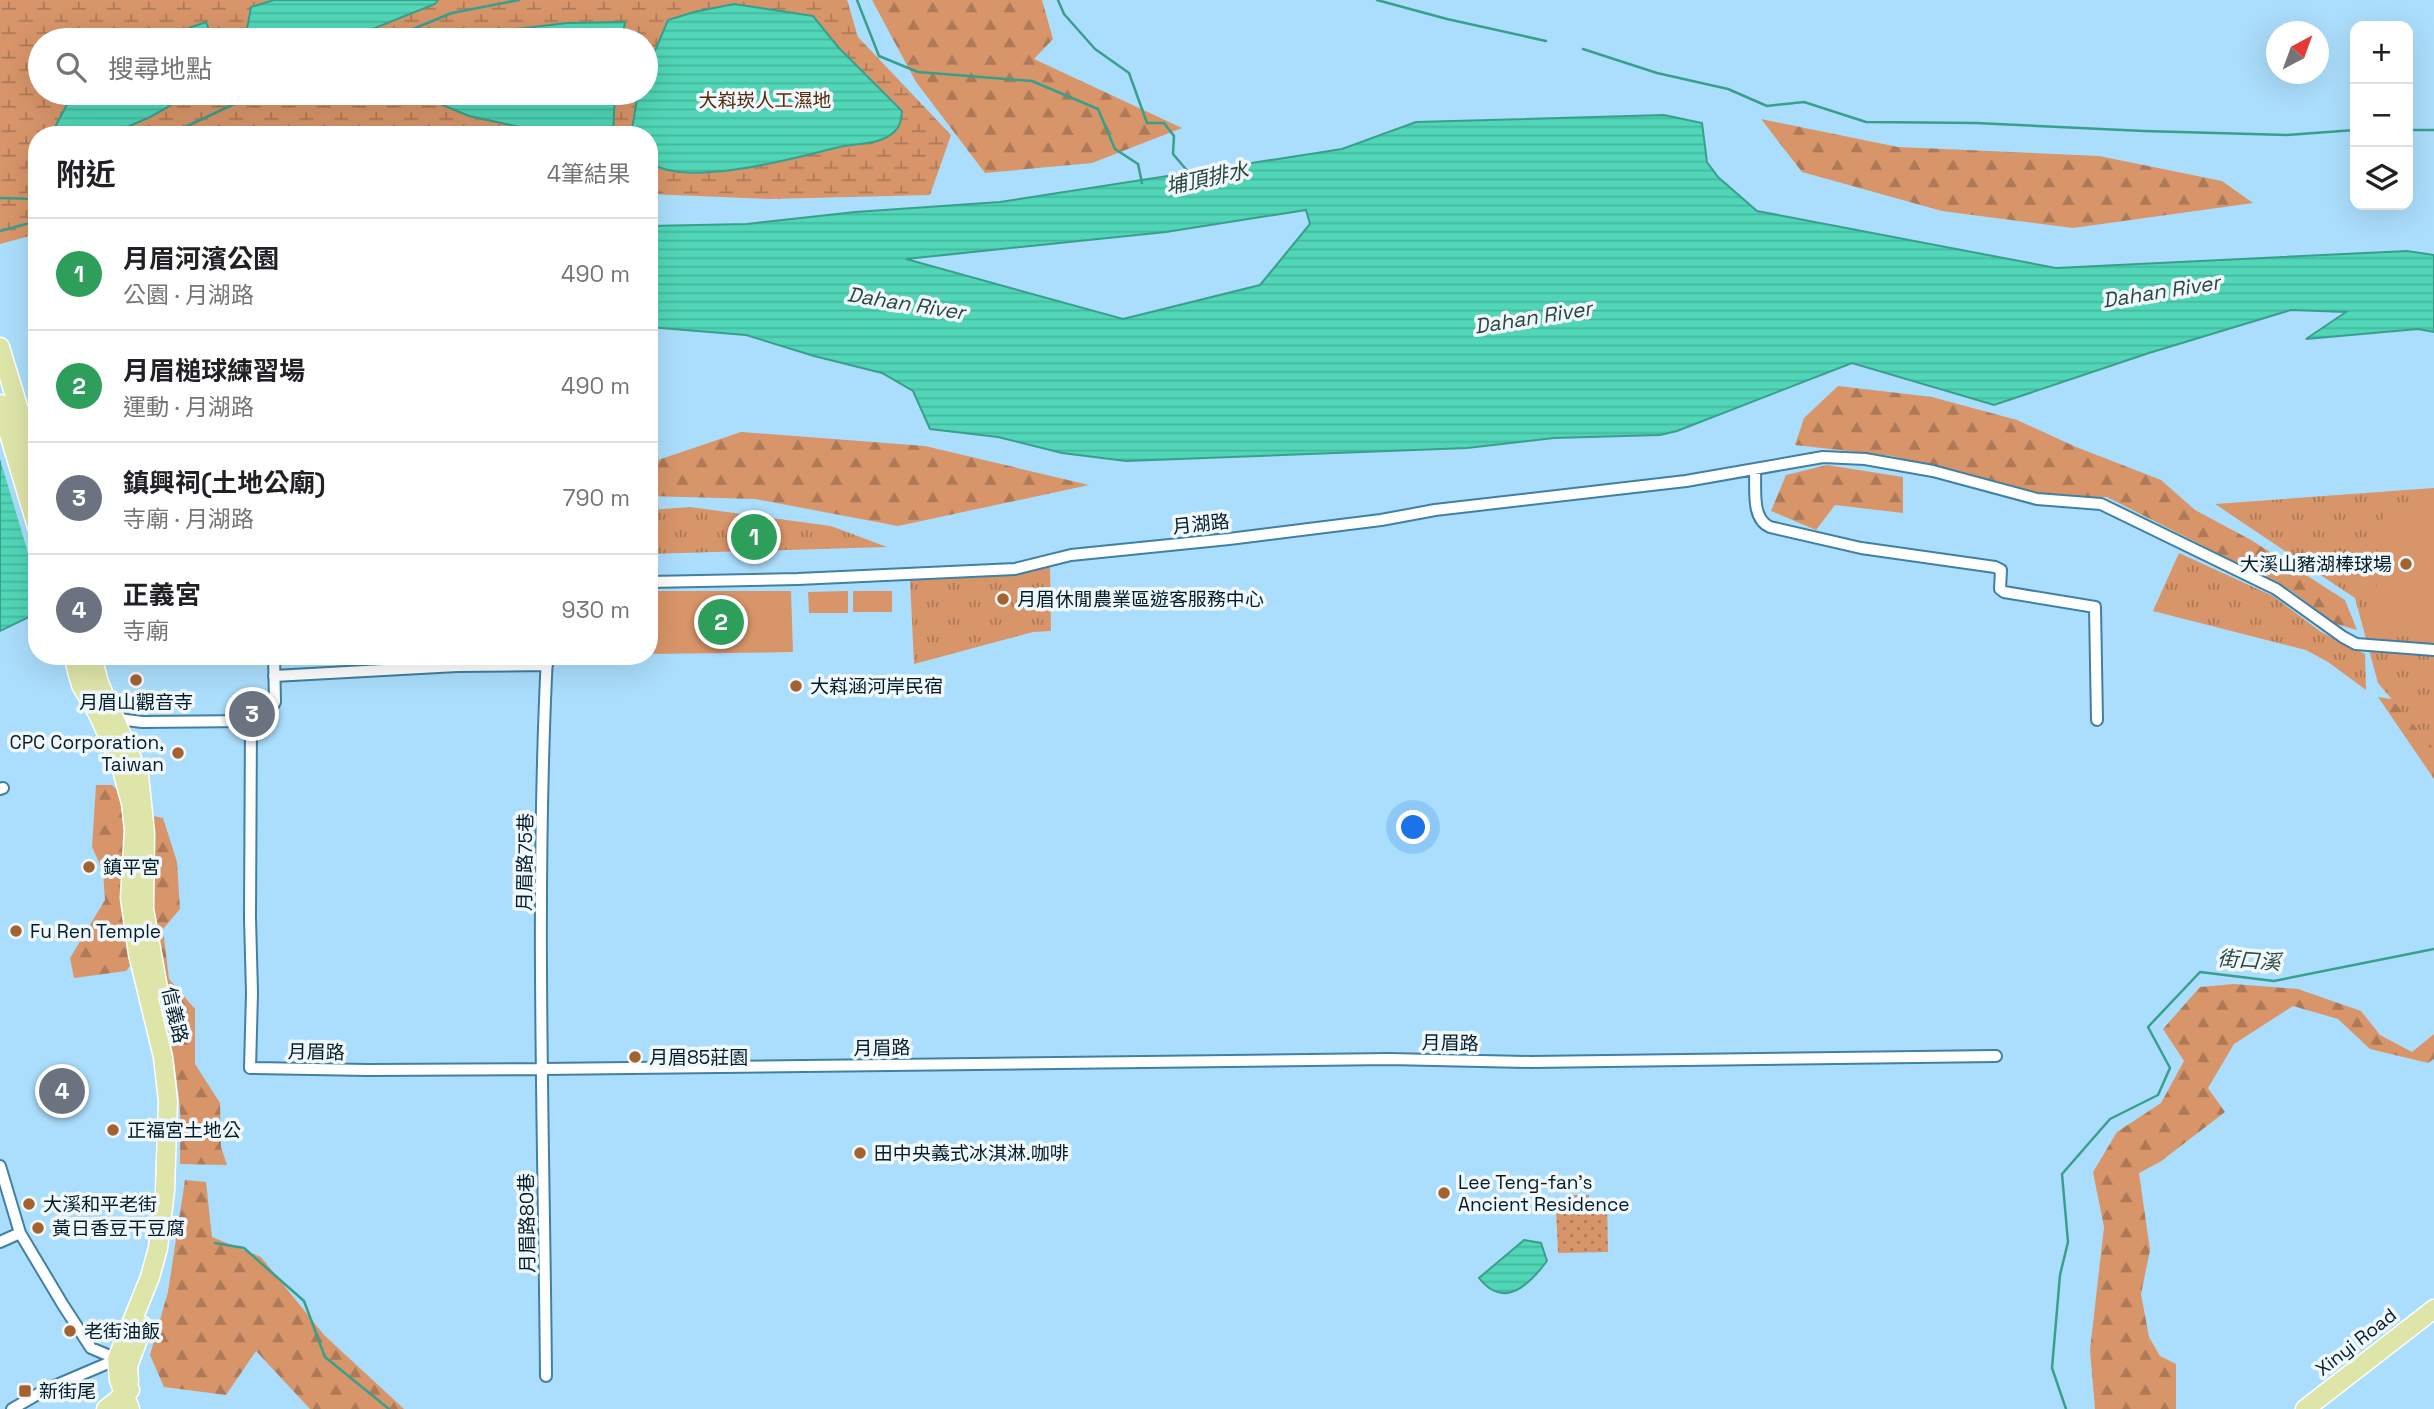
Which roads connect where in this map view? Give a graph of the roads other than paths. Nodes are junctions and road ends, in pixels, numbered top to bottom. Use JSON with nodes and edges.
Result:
{"nodes":[{"id":1,"x":0,"y":347,"type":"edge"},
{"id":2,"x":0,"y":404,"type":"edge"},
{"id":3,"x":28,"y":439,"type":"edge"},
{"id":4,"x":1755,"y":471,"type":"junction"},
{"id":5,"x":28,"y":497,"type":"edge"},
{"id":6,"x":658,"y":582,"type":"edge"},
{"id":7,"x":2434,"y":650,"type":"edge"},
{"id":8,"x":78,"y":665,"type":"edge"},
{"id":9,"x":91,"y":665,"type":"edge"},
{"id":10,"x":274,"y":665,"type":"edge"},
{"id":11,"x":475,"y":665,"type":"edge"},
{"id":12,"x":547,"y":665,"type":"edge"},
{"id":13,"x":274,"y":676,"type":"junction"},
{"id":14,"x":90,"y":684,"type":"junction"},
{"id":15,"x":98,"y":714,"type":"junction"},
{"id":16,"x":117,"y":719,"type":"junction"},
{"id":17,"x":2097,"y":720,"type":"dead end"},
{"id":18,"x":251,"y":721,"type":"junction"},
{"id":19,"x":1996,"y":1056,"type":"dead end"},
{"id":20,"x":541,"y":1069,"type":"junction"},
{"id":21,"x":0,"y":1166,"type":"edge"},
{"id":22,"x":20,"y":1233,"type":"junction"},
{"id":23,"x":0,"y":1242,"type":"edge"},
{"id":24,"x":2434,"y":1309,"type":"edge"},
{"id":25,"x":2434,"y":1321,"type":"edge"},
{"id":26,"x":124,"y":1358,"type":"junction"},
{"id":27,"x":546,"y":1376,"type":"dead end"},
{"id":28,"x":128,"y":1398,"type":"edge"},
{"id":29,"x":12,"y":1409,"type":"edge"},
{"id":30,"x":106,"y":1409,"type":"edge"},
{"id":31,"x":141,"y":1409,"type":"edge"},
{"id":32,"x":2305,"y":1409,"type":"edge"},
{"id":33,"x":2320,"y":1409,"type":"edge"}],
"edges":[{"from":1,"to":3,"type":"main road"},
{"from":2,"to":5,"type":"main road"},
{"from":4,"to":6,"type":"street","name":"月湖路"},
{"from":4,"to":7,"type":"street","name":"月湖路"},
{"from":4,"to":17,"type":"street"},
{"from":8,"to":14,"type":"main road"},
{"from":9,"to":14,"type":"main road"},
{"from":10,"to":13,"type":"street"},
{"from":11,"to":13,"type":"street"},
{"from":12,"to":20,"type":"street","name":"月眉路75巷"},
{"from":13,"to":18,"type":"street"},
{"from":14,"to":15,"type":"main road","name":"信義路"},
{"from":14,"to":16,"type":"main road","name":"信義路"},
{"from":15,"to":16,"type":"street"},
{"from":15,"to":26,"type":"main road","name":"信義路"},
{"from":16,"to":18,"type":"street"},
{"from":16,"to":26,"type":"main road","name":"信義路"},
{"from":18,"to":20,"type":"street","name":"月眉路"},
{"from":19,"to":20,"type":"street","name":"月眉路"},
{"from":20,"to":27,"type":"street","name":"月眉路80巷"},
{"from":21,"to":22,"type":"street"},
{"from":22,"to":23,"type":"street"},
{"from":22,"to":26,"type":"street"},
{"from":24,"to":32,"type":"main road","name":"Xinyi Road"},
{"from":25,"to":33,"type":"main road","name":"Xinyi Road"},
{"from":26,"to":28,"type":"main road"},
{"from":26,"to":29,"type":"street"},
{"from":28,"to":30,"type":"main road"},
{"from":28,"to":31,"type":"main road"}]}
